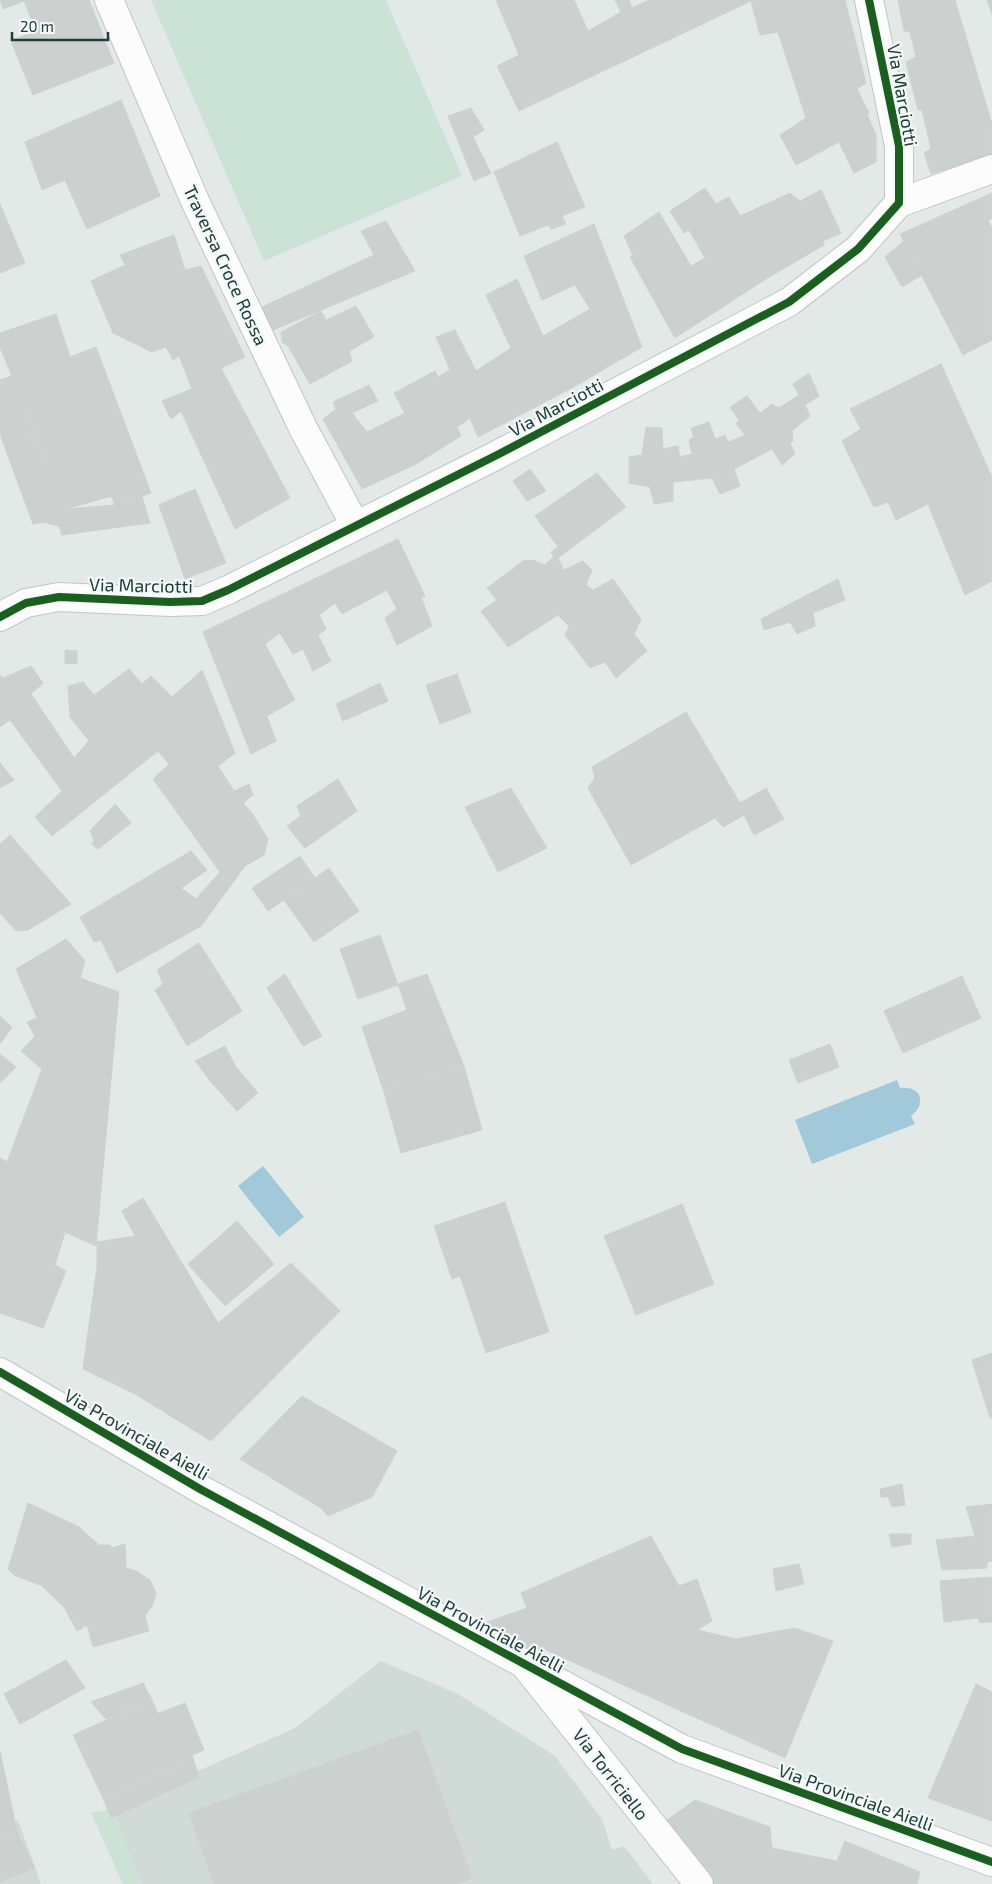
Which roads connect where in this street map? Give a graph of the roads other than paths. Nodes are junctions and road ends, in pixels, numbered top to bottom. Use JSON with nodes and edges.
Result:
{"nodes":[{"id":1,"x":109,"y":0,"type":"edge"},
{"id":2,"x":869,"y":0,"type":"edge"},
{"id":3,"x":992,"y":169,"type":"edge"},
{"id":4,"x":899,"y":202,"type":"junction"},
{"id":5,"x":355,"y":525,"type":"junction"},
{"id":6,"x":0,"y":617,"type":"edge"},
{"id":7,"x":0,"y":1372,"type":"edge"},
{"id":8,"x":524,"y":1664,"type":"junction"},
{"id":9,"x":992,"y":1862,"type":"edge"},
{"id":10,"x":698,"y":1884,"type":"edge"}],
"edges":[{"from":1,"to":5,"type":"street","name":"Traversa Croce Rossa"},
{"from":2,"to":4,"type":"street","name":"Via Marciotti"},
{"from":3,"to":4,"type":"street"},
{"from":4,"to":5,"type":"street","name":"Via Marciotti"},
{"from":5,"to":6,"type":"street","name":"Via Marciotti"},
{"from":7,"to":8,"type":"street","name":"Via Provinciale Aielli"},
{"from":8,"to":9,"type":"street","name":"Via Provinciale Aielli"},
{"from":8,"to":10,"type":"street","name":"Via Torriciello"}]}
